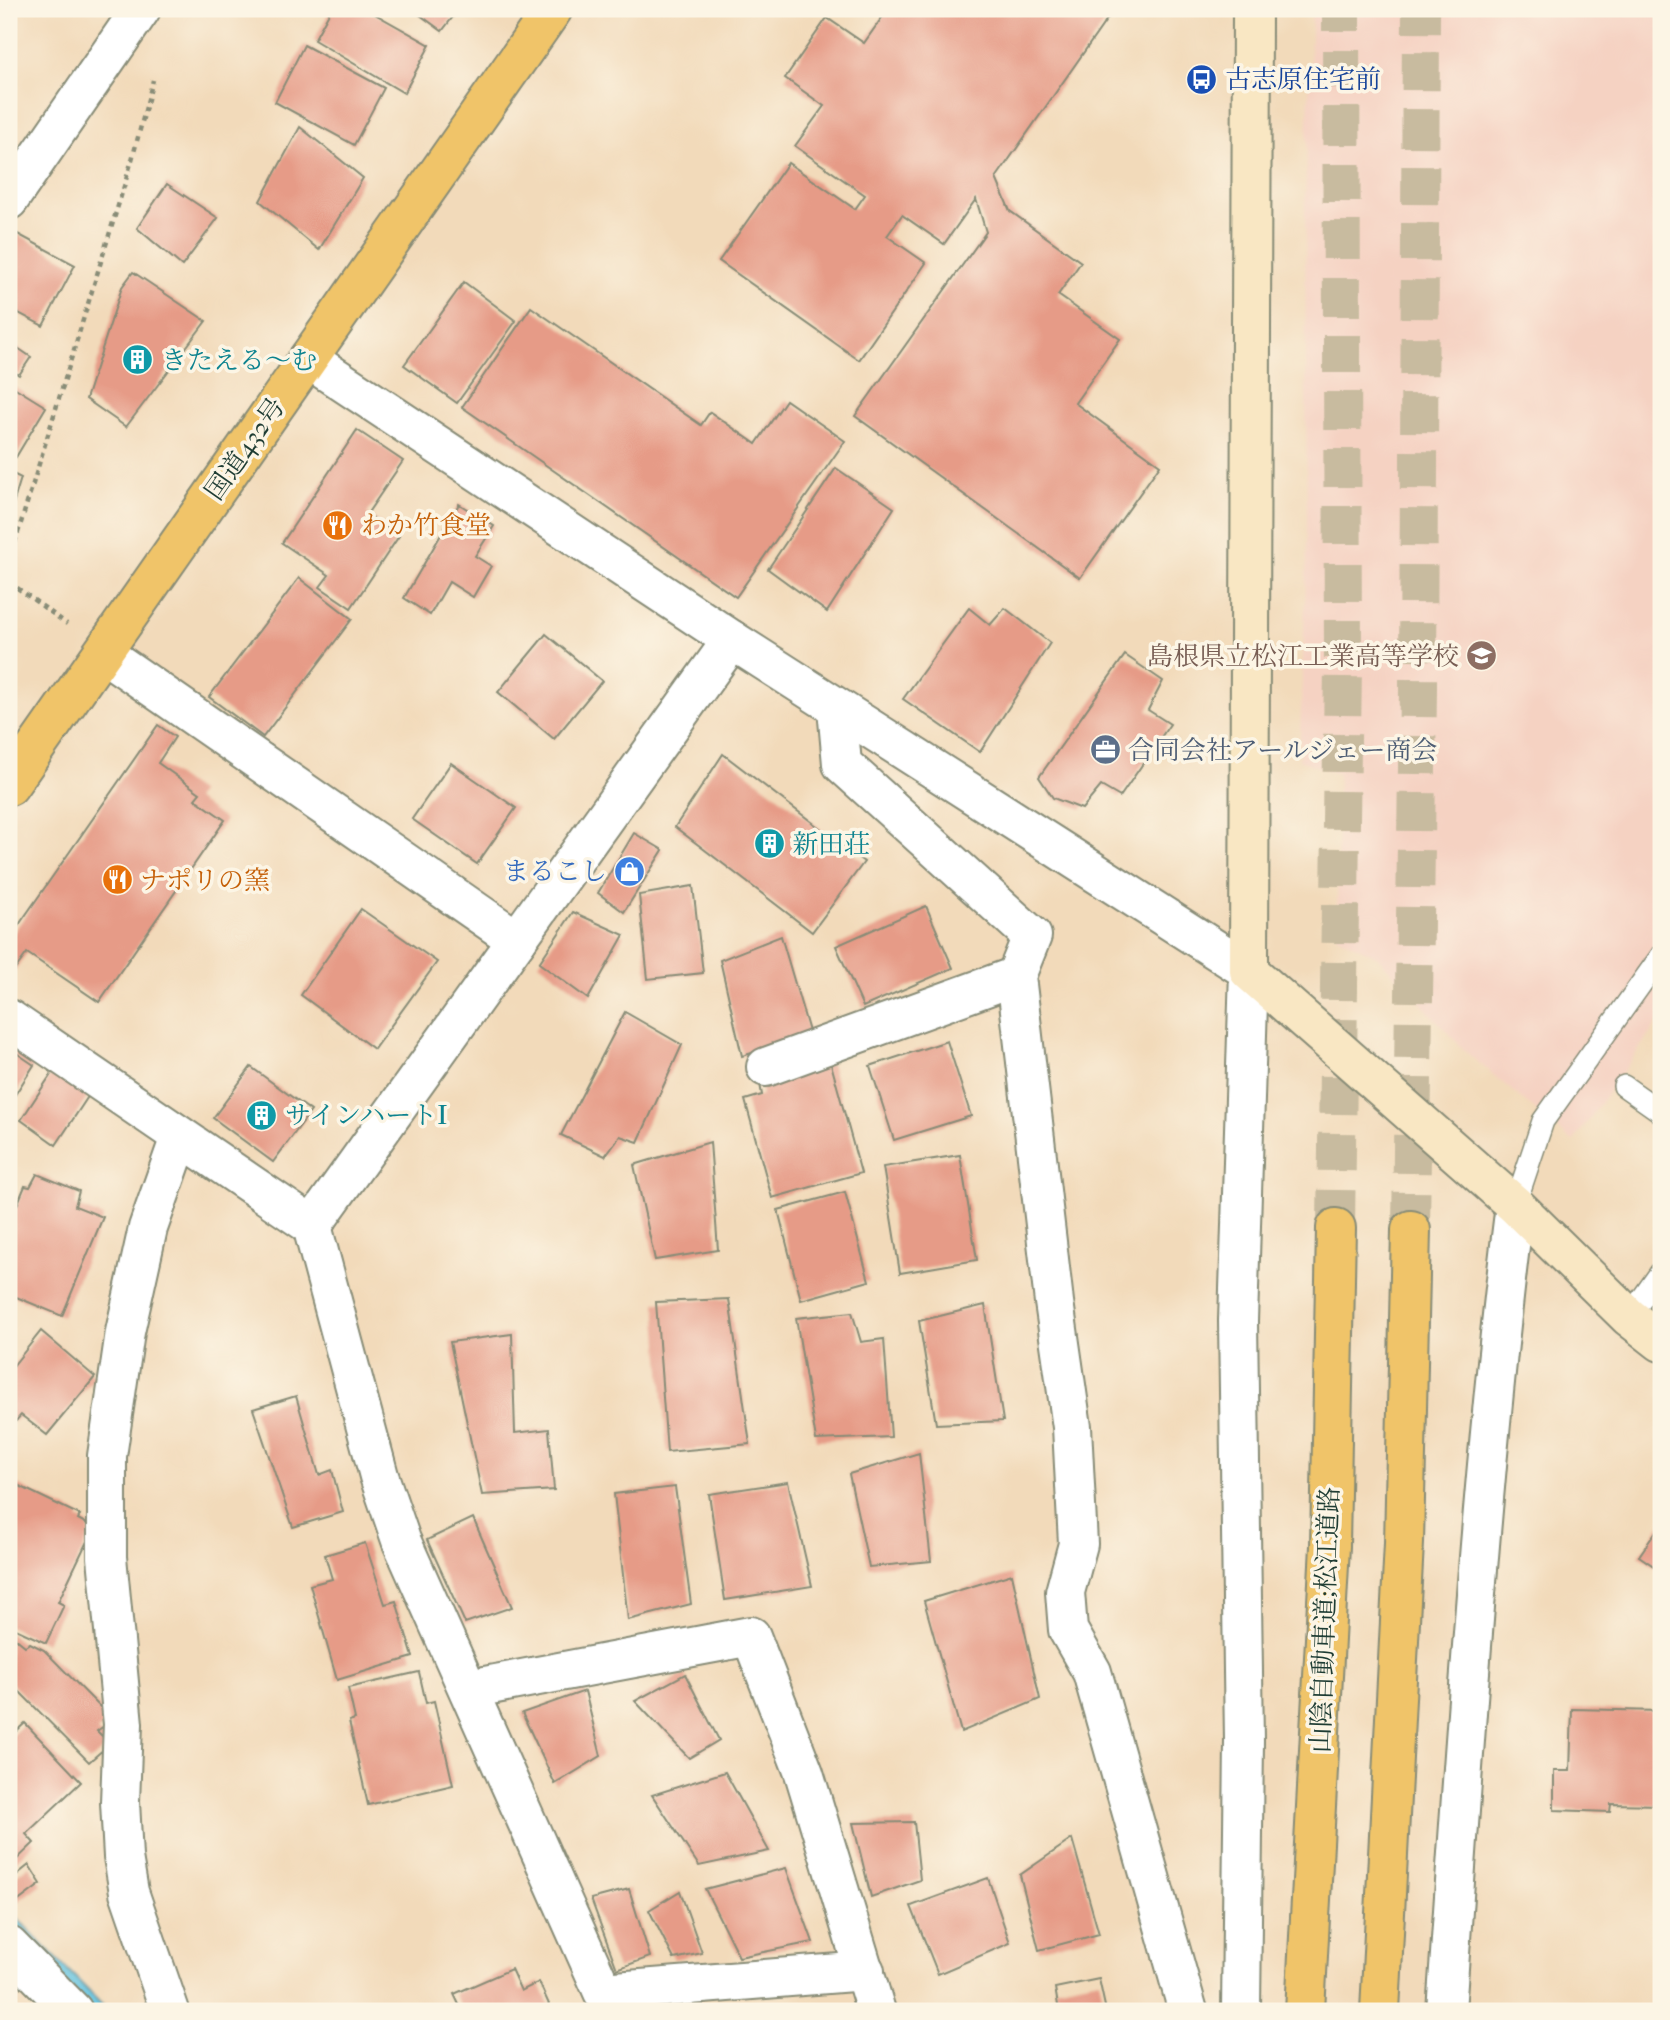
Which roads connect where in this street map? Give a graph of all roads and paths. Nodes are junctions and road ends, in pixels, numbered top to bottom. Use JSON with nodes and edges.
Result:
{"nodes":[{"id":1,"x":142,"y":9,"type":"edge"},
{"id":2,"x":553,"y":9,"type":"edge"},
{"id":3,"x":1252,"y":9,"type":"edge"},
{"id":4,"x":156,"y":68,"type":"dead end"},
{"id":5,"x":9,"y":200,"type":"edge"},
{"id":6,"x":308,"y":359,"type":"junction"},
{"id":7,"x":9,"y":562,"type":"edge"},
{"id":8,"x":9,"y":582,"type":"edge"},
{"id":9,"x":732,"y":640,"type":"junction"},
{"id":10,"x":103,"y":653,"type":"junction"},
{"id":11,"x":837,"y":708,"type":"junction"},
{"id":12,"x":9,"y":786,"type":"edge"},
{"id":13,"x":517,"y":940,"type":"junction"},
{"id":14,"x":1661,"y":956,"type":"edge"},
{"id":15,"x":1249,"y":971,"type":"junction"},
{"id":16,"x":1016,"y":976,"type":"junction"},
{"id":17,"x":9,"y":1019,"type":"edge"},
{"id":18,"x":766,"y":1067,"type":"dead end"},
{"id":19,"x":1624,"y":1086,"type":"dead end"},
{"id":20,"x":1661,"y":1112,"type":"edge"},
{"id":21,"x":180,"y":1137,"type":"junction"},
{"id":22,"x":1515,"y":1206,"type":"junction"},
{"id":23,"x":312,"y":1226,"type":"junction"},
{"id":24,"x":1336,"y":1228,"type":"tunnel mouth"},
{"id":25,"x":1411,"y":1230,"type":"tunnel mouth"},
{"id":26,"x":1661,"y":1272,"type":"edge"},
{"id":27,"x":1629,"y":1317,"type":"junction"},
{"id":28,"x":1661,"y":1342,"type":"edge"},
{"id":29,"x":469,"y":1689,"type":"junction"},
{"id":30,"x":9,"y":1945,"type":"edge"},
{"id":31,"x":864,"y":1971,"type":"junction"},
{"id":32,"x":73,"y":2011,"type":"edge"},
{"id":33,"x":170,"y":2011,"type":"edge"},
{"id":34,"x":876,"y":2011,"type":"edge"},
{"id":35,"x":1188,"y":2011,"type":"edge"},
{"id":36,"x":1241,"y":2011,"type":"edge"},
{"id":37,"x":1305,"y":2011,"type":"edge"},
{"id":38,"x":1380,"y":2011,"type":"edge"},
{"id":39,"x":1446,"y":2011,"type":"edge"}],
"edges":[{"from":1,"to":5,"type":"street"},
{"from":2,"to":6,"type":"highway","name":"国道432号"},
{"from":3,"to":15,"type":"street"},
{"from":4,"to":7,"type":"path"},
{"from":6,"to":9,"type":"street"},
{"from":6,"to":10,"type":"highway","name":"国道432号"},
{"from":8,"to":10,"type":"path"},
{"from":9,"to":11,"type":"street"},
{"from":9,"to":13,"type":"street"},
{"from":10,"to":12,"type":"highway","name":"国道432号"},
{"from":10,"to":13,"type":"street"},
{"from":11,"to":15,"type":"street"},
{"from":11,"to":16,"type":"street"},
{"from":13,"to":23,"type":"street"},
{"from":14,"to":22,"type":"lane"},
{"from":15,"to":22,"type":"street"},
{"from":15,"to":36,"type":"street"},
{"from":16,"to":18,"type":"street"},
{"from":16,"to":35,"type":"street"},
{"from":17,"to":21,"type":"street"},
{"from":19,"to":20,"type":"lane"},
{"from":21,"to":23,"type":"street"},
{"from":21,"to":33,"type":"street"},
{"from":22,"to":27,"type":"street"},
{"from":22,"to":39,"type":"street"},
{"from":23,"to":29,"type":"street"},
{"from":24,"to":37,"type":"highway","name":"山陰自動車道;松江道路"},
{"from":25,"to":38,"type":"highway"},
{"from":26,"to":27,"type":"lane"},
{"from":27,"to":28,"type":"street"},
{"from":29,"to":31,"type":"street"},
{"from":29,"to":31,"type":"street"},
{"from":30,"to":32,"type":"street"},
{"from":31,"to":34,"type":"street"}]}
